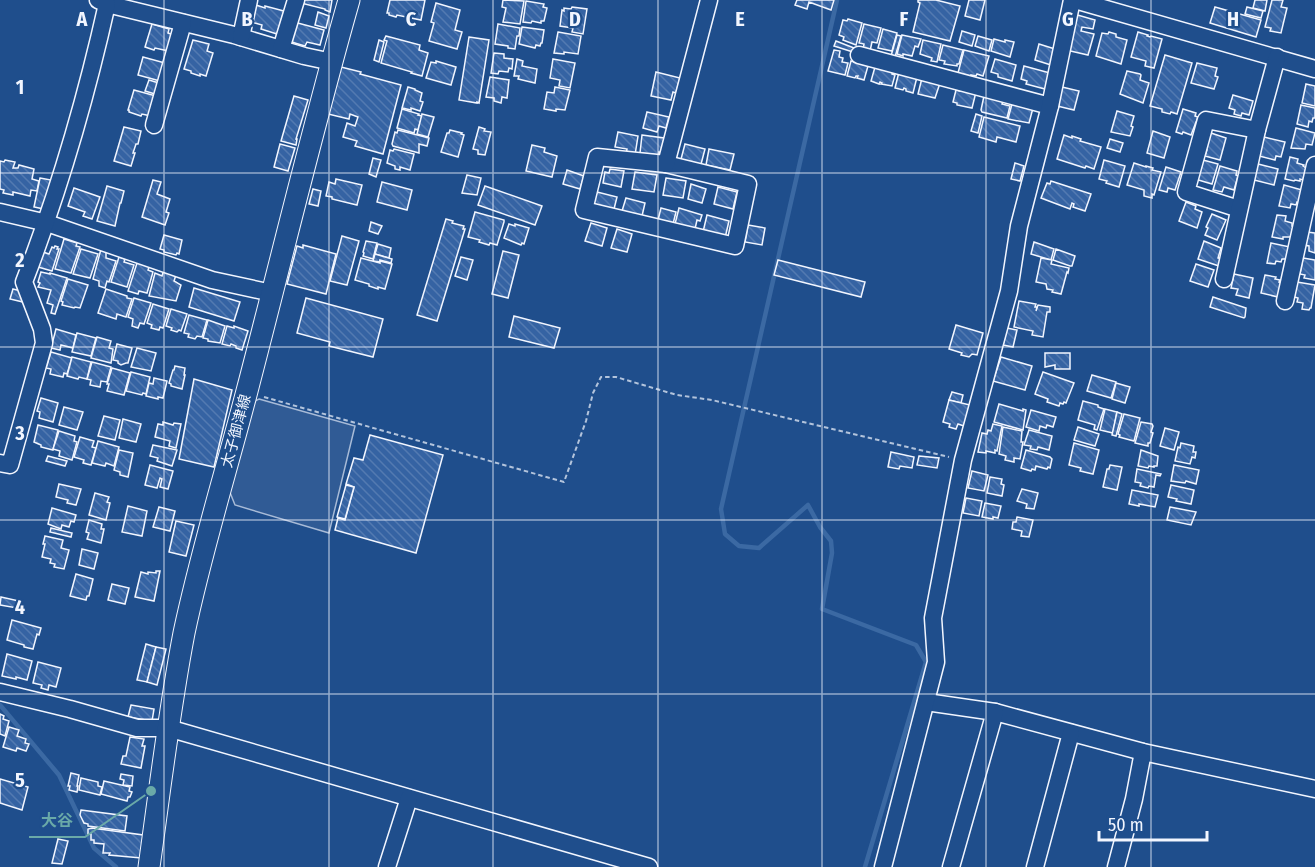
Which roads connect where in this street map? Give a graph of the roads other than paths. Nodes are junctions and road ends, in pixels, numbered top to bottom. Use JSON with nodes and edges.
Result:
{"nodes":[{"id":1,"x":249,"y":0,"type":"edge"},
{"id":2,"x":296,"y":0,"type":"edge"},
{"id":3,"x":349,"y":0,"type":"edge"},
{"id":4,"x":709,"y":0,"type":"edge"},
{"id":5,"x":1073,"y":0,"type":"edge"},
{"id":6,"x":102,"y":2,"type":"edge"},
{"id":7,"x":183,"y":23,"type":"junction"},
{"id":8,"x":241,"y":37,"type":"junction"},
{"id":9,"x":281,"y":49,"type":"junction"},
{"id":10,"x":859,"y":56,"type":"dead end"},
{"id":11,"x":1277,"y":57,"type":"junction"},
{"id":12,"x":332,"y":62,"type":"junction"},
{"id":13,"x":1315,"y":69,"type":"edge"},
{"id":14,"x":1050,"y":106,"type":"junction"},
{"id":15,"x":154,"y":125,"type":"dead end"},
{"id":16,"x":1257,"y":130,"type":"junction"},
{"id":17,"x":666,"y":164,"type":"junction"},
{"id":18,"x":1315,"y":165,"type":"edge"},
{"id":19,"x":1239,"y":209,"type":"junction"},
{"id":20,"x":0,"y":212,"type":"edge"},
{"id":21,"x":47,"y":223,"type":"junction"},
{"id":22,"x":1224,"y":279,"type":"dead end"},
{"id":23,"x":272,"y":293,"type":"junction"},
{"id":24,"x":1285,"y":301,"type":"dead end"},
{"id":25,"x":0,"y":463,"type":"edge"},
{"id":26,"x":0,"y":692,"type":"edge"},
{"id":27,"x":926,"y":702,"type":"junction"},
{"id":28,"x":995,"y":712,"type":"junction"},
{"id":29,"x":168,"y":728,"type":"junction"},
{"id":30,"x":1071,"y":733,"type":"junction"},
{"id":31,"x":1143,"y":752,"type":"junction"},
{"id":32,"x":1315,"y":789,"type":"edge"},
{"id":33,"x":409,"y":798,"type":"junction"},
{"id":34,"x":149,"y":867,"type":"edge"},
{"id":35,"x":387,"y":867,"type":"edge"},
{"id":36,"x":649,"y":867,"type":"edge"},
{"id":37,"x":883,"y":867,"type":"edge"},
{"id":38,"x":951,"y":867,"type":"edge"},
{"id":39,"x":1035,"y":867,"type":"edge"},
{"id":40,"x":1116,"y":867,"type":"edge"}],
"edges":[{"from":1,"to":8,"type":"street"},
{"from":2,"to":9,"type":"street"},
{"from":3,"to":12,"type":"main road","name":"太子御津線"},
{"from":4,"to":17,"type":"street"},
{"from":5,"to":11,"type":"street"},
{"from":5,"to":14,"type":"street"},
{"from":6,"to":7,"type":"street"},
{"from":6,"to":21,"type":"street"},
{"from":7,"to":8,"type":"street"},
{"from":7,"to":15,"type":"street"},
{"from":8,"to":9,"type":"street"},
{"from":9,"to":12,"type":"street"},
{"from":10,"to":14,"type":"street"},
{"from":11,"to":13,"type":"street"},
{"from":11,"to":16,"type":"street"},
{"from":12,"to":23,"type":"main road","name":"太子御津線"},
{"from":14,"to":27,"type":"street"},
{"from":16,"to":19,"type":"street"},
{"from":16,"to":19,"type":"street"},
{"from":17,"to":17,"type":"street"},
{"from":18,"to":24,"type":"street"},
{"from":19,"to":22,"type":"street"},
{"from":20,"to":21,"type":"street"},
{"from":21,"to":23,"type":"street"},
{"from":21,"to":25,"type":"street"},
{"from":23,"to":29,"type":"main road","name":"太子御津線"},
{"from":26,"to":29,"type":"street"},
{"from":27,"to":28,"type":"street"},
{"from":27,"to":37,"type":"street"},
{"from":28,"to":30,"type":"street"},
{"from":28,"to":38,"type":"street"},
{"from":29,"to":33,"type":"street"},
{"from":29,"to":34,"type":"main road","name":"太子御津線"},
{"from":30,"to":31,"type":"street"},
{"from":30,"to":39,"type":"street"},
{"from":31,"to":32,"type":"street"},
{"from":31,"to":40,"type":"street"},
{"from":33,"to":35,"type":"street"},
{"from":33,"to":36,"type":"street"}]}
